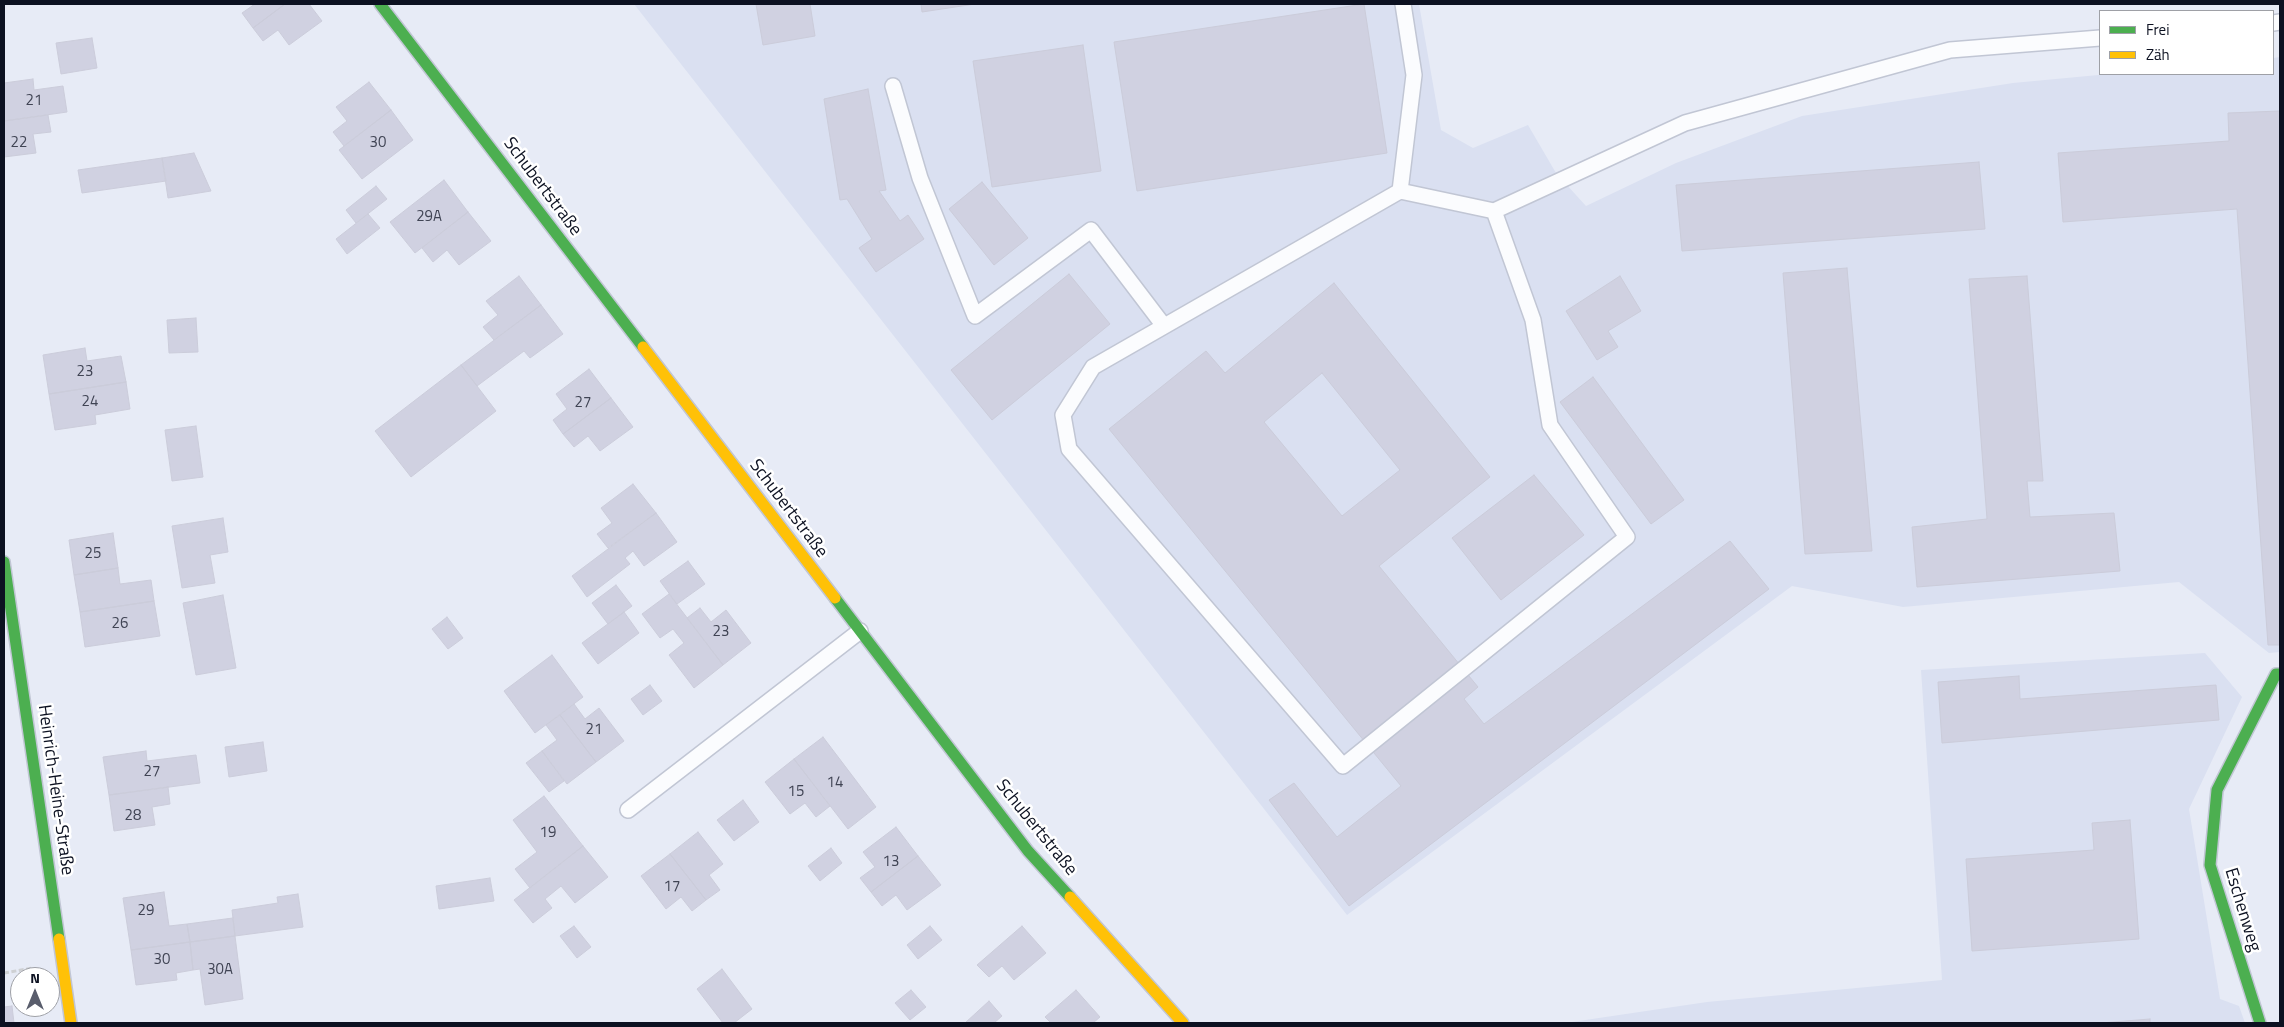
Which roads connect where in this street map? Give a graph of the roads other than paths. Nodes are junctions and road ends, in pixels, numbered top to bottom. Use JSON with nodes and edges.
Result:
{"nodes":[{"id":1,"x":380,"y":4,"type":"edge"},
{"id":2,"x":1403,"y":4,"type":"edge"},
{"id":3,"x":2099,"y":38,"type":"edge"},
{"id":4,"x":893,"y":86,"type":"dead end"},
{"id":5,"x":1400,"y":191,"type":"junction"},
{"id":6,"x":1494,"y":211,"type":"junction"},
{"id":7,"x":1164,"y":326,"type":"junction"},
{"id":8,"x":4,"y":562,"type":"edge"},
{"id":9,"x":860,"y":631,"type":"junction"},
{"id":10,"x":2280,"y":674,"type":"edge"},
{"id":11,"x":628,"y":810,"type":"dead end"},
{"id":12,"x":72,"y":1023,"type":"edge"},
{"id":13,"x":1183,"y":1023,"type":"edge"},
{"id":14,"x":2260,"y":1023,"type":"edge"}],
"edges":[{"from":1,"to":9,"type":"street","name":"Schubertstraße"},
{"from":2,"to":5,"type":"lane"},
{"from":3,"to":6,"type":"lane"},
{"from":4,"to":7,"type":"lane"},
{"from":5,"to":6,"type":"lane"},
{"from":5,"to":7,"type":"lane"},
{"from":6,"to":7,"type":"lane"},
{"from":8,"to":12,"type":"street","name":"Heinrich-Heine-Straße"},
{"from":9,"to":11,"type":"lane"},
{"from":9,"to":13,"type":"street","name":"Schubertstraße"},
{"from":10,"to":14,"type":"street","name":"Eschenweg"}]}
